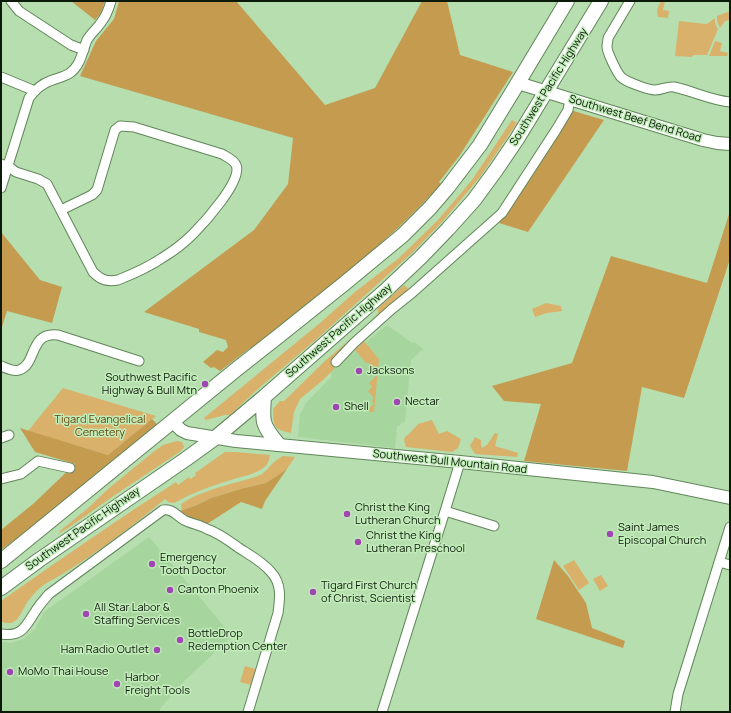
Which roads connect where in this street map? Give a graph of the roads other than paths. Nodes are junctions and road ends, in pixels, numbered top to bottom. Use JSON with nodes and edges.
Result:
{"nodes":[{"id":1,"x":11,"y":1,"type":"edge"},
{"id":2,"x":111,"y":1,"type":"edge"},
{"id":3,"x":567,"y":1,"type":"edge"},
{"id":4,"x":601,"y":1,"type":"edge"},
{"id":5,"x":630,"y":1,"type":"edge"},
{"id":6,"x":84,"y":50,"type":"junction"},
{"id":7,"x":1,"y":76,"type":"edge"},
{"id":8,"x":518,"y":83,"type":"junction"},
{"id":9,"x":34,"y":91,"type":"junction"},
{"id":10,"x":546,"y":92,"type":"junction"},
{"id":11,"x":570,"y":99,"type":"junction"},
{"id":12,"x":730,"y":102,"type":"edge"},
{"id":13,"x":730,"y":144,"type":"edge"},
{"id":14,"x":4,"y":165,"type":"edge"},
{"id":15,"x":1,"y":188,"type":"edge"},
{"id":16,"x":61,"y":210,"type":"junction"},
{"id":17,"x":139,"y":360,"type":"dead end"},
{"id":18,"x":336,"y":362,"type":"dead end"},
{"id":19,"x":1,"y":366,"type":"edge"},
{"id":20,"x":264,"y":397,"type":"junction"},
{"id":21,"x":173,"y":422,"type":"junction"},
{"id":22,"x":216,"y":438,"type":"junction"},
{"id":23,"x":278,"y":444,"type":"junction"},
{"id":24,"x":460,"y":462,"type":"junction"},
{"id":25,"x":70,"y":468,"type":"dead end"},
{"id":26,"x":1,"y":479,"type":"edge"},
{"id":27,"x":730,"y":498,"type":"edge"},
{"id":28,"x":445,"y":511,"type":"junction"},
{"id":29,"x":494,"y":526,"type":"dead end"},
{"id":30,"x":730,"y":527,"type":"edge"},
{"id":31,"x":1,"y":561,"type":"edge"},
{"id":32,"x":719,"y":562,"type":"junction"},
{"id":33,"x":730,"y":565,"type":"edge"},
{"id":34,"x":1,"y":588,"type":"edge"},
{"id":35,"x":1,"y":634,"type":"edge"},
{"id":36,"x":248,"y":712,"type":"edge"},
{"id":37,"x":382,"y":712,"type":"edge"},
{"id":38,"x":675,"y":712,"type":"edge"}],
"edges":[{"from":1,"to":6,"type":"street"},
{"from":2,"to":6,"type":"street"},
{"from":3,"to":8,"type":"highway","name":"Southwest Pacific Highway"},
{"from":4,"to":10,"type":"highway","name":"Southwest Pacific Highway"},
{"from":5,"to":12,"type":"street"},
{"from":6,"to":9,"type":"street"},
{"from":7,"to":9,"type":"street"},
{"from":8,"to":10,"type":"main road","name":"Southwest Beef Bend Road"},
{"from":8,"to":21,"type":"highway","name":"Southwest Pacific Highway"},
{"from":9,"to":14,"type":"street"},
{"from":10,"to":11,"type":"main road","name":"Southwest Beef Bend Road"},
{"from":10,"to":20,"type":"highway","name":"Southwest Pacific Highway"},
{"from":11,"to":13,"type":"main road","name":"Southwest Beef Bend Road"},
{"from":11,"to":18,"type":"street"},
{"from":14,"to":15,"type":"street"},
{"from":14,"to":16,"type":"street"},
{"from":16,"to":16,"type":"street"},
{"from":17,"to":19,"type":"street"},
{"from":20,"to":22,"type":"highway","name":"Southwest Pacific Highway"},
{"from":20,"to":23,"type":"highway"},
{"from":21,"to":22,"type":"main road","name":"Southwest Bull Mountain Road"},
{"from":21,"to":31,"type":"highway","name":"Southwest Pacific Highway"},
{"from":22,"to":23,"type":"main road","name":"Southwest Bull Mountain Road"},
{"from":22,"to":34,"type":"highway","name":"Southwest Pacific Highway"},
{"from":23,"to":24,"type":"main road","name":"Southwest Bull Mountain Road"},
{"from":24,"to":27,"type":"main road","name":"Southwest Bull Mountain Road"},
{"from":24,"to":28,"type":"street"},
{"from":25,"to":26,"type":"street"},
{"from":28,"to":29,"type":"street"},
{"from":28,"to":37,"type":"street"},
{"from":30,"to":32,"type":"street"},
{"from":32,"to":33,"type":"street"},
{"from":32,"to":38,"type":"street"},
{"from":35,"to":36,"type":"street"}]}
